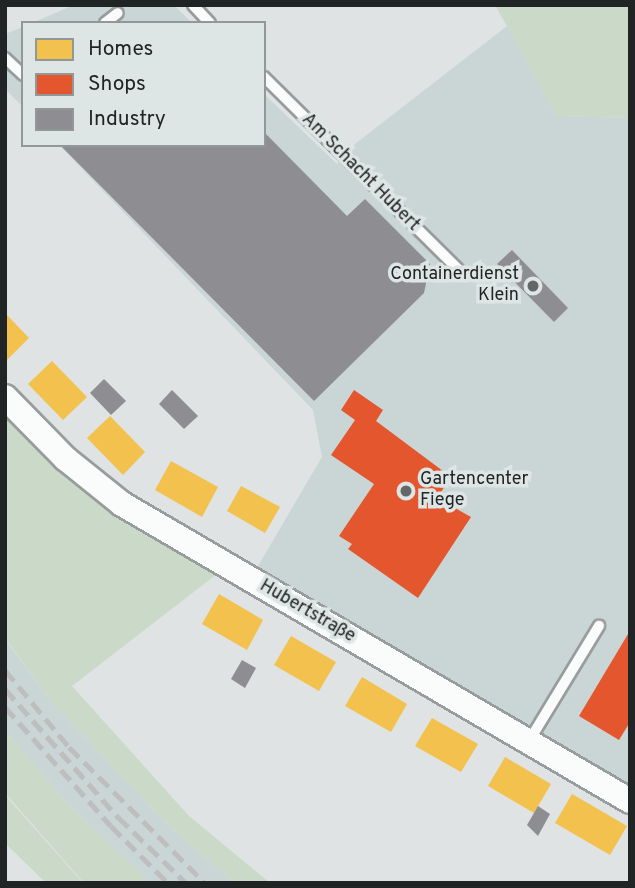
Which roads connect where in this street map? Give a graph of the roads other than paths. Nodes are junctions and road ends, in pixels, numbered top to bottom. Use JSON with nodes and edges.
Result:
{"nodes":[{"id":1,"x":193,"y":5,"type":"edge"},
{"id":2,"x":118,"y":13,"type":"dead end"},
{"id":3,"x":108,"y":21,"type":"edge"},
{"id":4,"x":209,"y":21,"type":"edge"},
{"id":5,"x":5,"y":58,"type":"edge"},
{"id":6,"x":21,"y":73,"type":"edge"},
{"id":7,"x":266,"y":79,"type":"edge"},
{"id":8,"x":457,"y":268,"type":"dead end"},
{"id":9,"x":5,"y":397,"type":"edge"},
{"id":10,"x":599,"y":626,"type":"dead end"},
{"id":11,"x":529,"y":740,"type":"junction"},
{"id":12,"x":630,"y":801,"type":"edge"}],
"edges":[{"from":1,"to":4,"type":"lane"},
{"from":2,"to":3,"type":"lane"},
{"from":5,"to":6,"type":"lane"},
{"from":7,"to":8,"type":"lane","name":"Am Schacht Hubert"},
{"from":9,"to":11,"type":"street","name":"Hubertstraße"},
{"from":10,"to":11,"type":"lane"},
{"from":11,"to":12,"type":"street","name":"Hubertstraße"}]}
